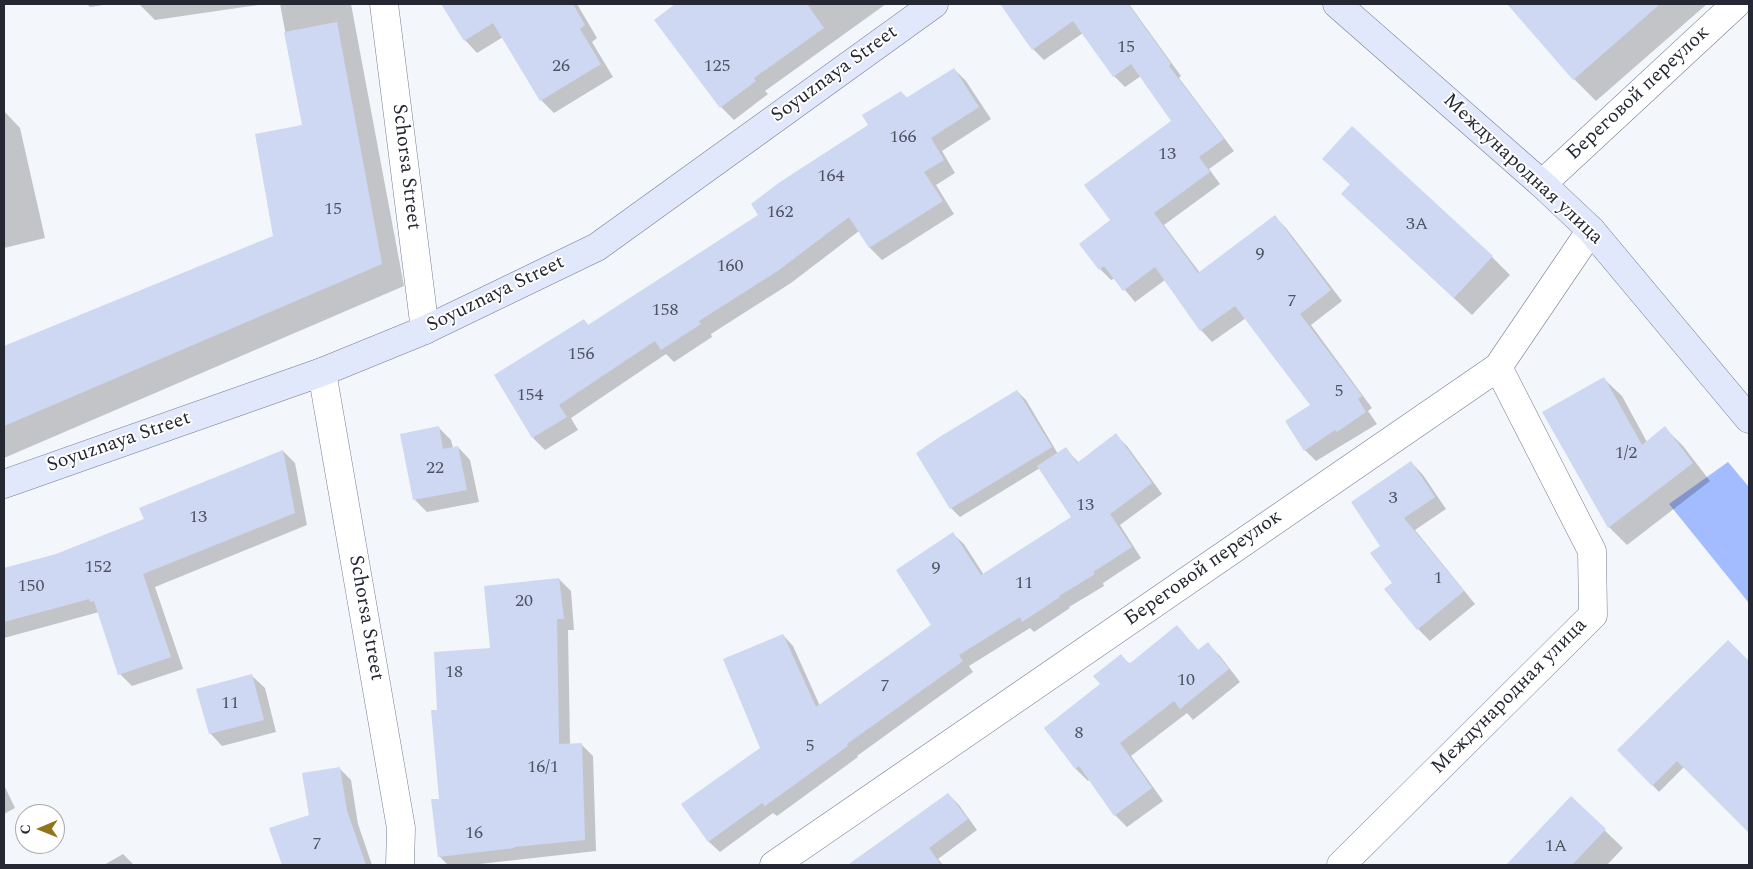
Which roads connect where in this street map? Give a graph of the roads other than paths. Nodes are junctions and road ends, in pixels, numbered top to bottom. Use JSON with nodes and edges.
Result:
{"nodes":[{"id":1,"x":384,"y":4,"type":"edge"},
{"id":2,"x":934,"y":4,"type":"edge"},
{"id":3,"x":1337,"y":4,"type":"edge"},
{"id":4,"x":1736,"y":4,"type":"edge"},
{"id":5,"x":1542,"y":184,"type":"junction"},
{"id":6,"x":1591,"y":230,"type":"junction"},
{"id":7,"x":425,"y":330,"type":"junction"},
{"id":8,"x":1498,"y":366,"type":"junction"},
{"id":9,"x":322,"y":372,"type":"junction"},
{"id":10,"x":1749,"y":419,"type":"edge"},
{"id":11,"x":4,"y":484,"type":"edge"},
{"id":12,"x":400,"y":865,"type":"edge"},
{"id":13,"x":774,"y":865,"type":"edge"},
{"id":14,"x":1340,"y":865,"type":"edge"}],
"edges":[{"from":1,"to":7,"type":"street","name":"Schorsa Street"},
{"from":2,"to":7,"type":"street","name":"Soyuznaya Street"},
{"from":3,"to":5,"type":"street","name":"Международная улица"},
{"from":4,"to":5,"type":"street","name":"Береговой переулок"},
{"from":5,"to":6,"type":"street","name":"Международная улица"},
{"from":6,"to":8,"type":"street","name":"Береговой переулок"},
{"from":6,"to":10,"type":"street","name":"Международная улица"},
{"from":7,"to":9,"type":"street","name":"Soyuznaya Street"},
{"from":8,"to":13,"type":"street","name":"Береговой переулок"},
{"from":8,"to":14,"type":"street","name":"Международная улица"},
{"from":9,"to":11,"type":"street","name":"Soyuznaya Street"},
{"from":9,"to":12,"type":"street","name":"Schorsa Street"}]}
